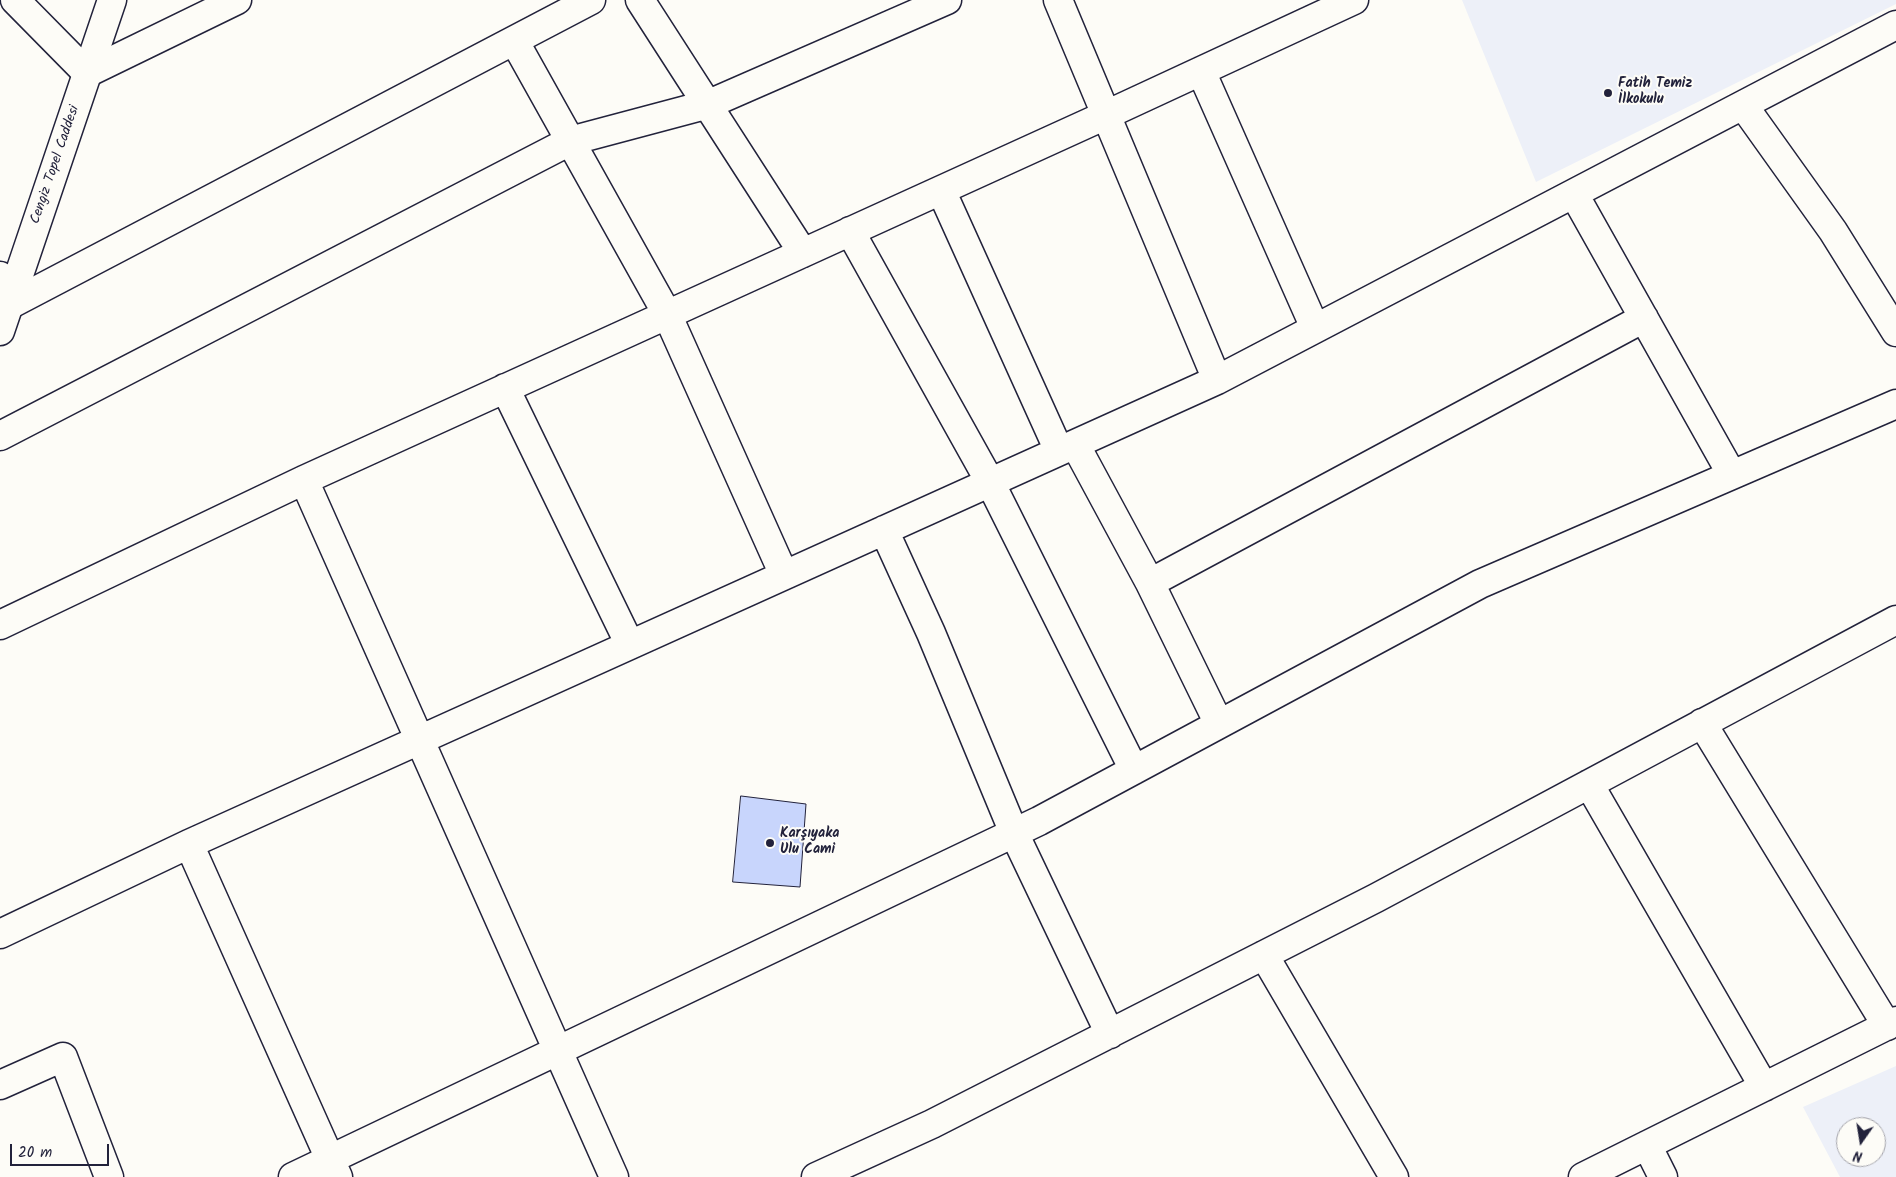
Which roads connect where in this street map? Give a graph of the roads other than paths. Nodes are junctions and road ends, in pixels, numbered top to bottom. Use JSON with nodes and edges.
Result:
{"nodes":[{"id":1,"x":15,"y":0,"type":"edge"},
{"id":2,"x":112,"y":0,"type":"edge"},
{"id":3,"x":237,"y":0,"type":"edge"},
{"id":4,"x":591,"y":0,"type":"edge"},
{"id":5,"x":640,"y":0,"type":"edge"},
{"id":6,"x":947,"y":0,"type":"edge"},
{"id":7,"x":1058,"y":0,"type":"edge"},
{"id":8,"x":1354,"y":0,"type":"edge"},
{"id":9,"x":1895,"y":27,"type":"edge"},
{"id":10,"x":514,"y":42,"type":"junction"},
{"id":11,"x":1201,"y":71,"type":"junction"},
{"id":12,"x":87,"y":73,"type":"junction"},
{"id":13,"x":709,"y":104,"type":"junction"},
{"id":14,"x":1743,"y":105,"type":"junction"},
{"id":15,"x":1106,"y":115,"type":"junction"},
{"id":16,"x":570,"y":141,"type":"junction"},
{"id":17,"x":941,"y":190,"type":"junction"},
{"id":18,"x":1574,"y":194,"type":"junction"},
{"id":19,"x":850,"y":232,"type":"junction"},
{"id":20,"x":803,"y":253,"type":"junction"},
{"id":21,"x":7,"y":290,"type":"edge"},
{"id":22,"x":668,"y":314,"type":"junction"},
{"id":23,"x":1644,"y":318,"type":"junction"},
{"id":24,"x":1316,"y":328,"type":"junction"},
{"id":25,"x":0,"y":331,"type":"edge"},
{"id":26,"x":1896,"y":332,"type":"edge"},
{"id":27,"x":1217,"y":380,"type":"junction"},
{"id":28,"x":505,"y":388,"type":"junction"},
{"id":29,"x":1896,"y":404,"type":"edge"},
{"id":30,"x":0,"y":436,"type":"edge"},
{"id":31,"x":1067,"y":447,"type":"junction"},
{"id":32,"x":1732,"y":475,"type":"junction"},
{"id":33,"x":304,"y":480,"type":"junction"},
{"id":34,"x":990,"y":482,"type":"junction"},
{"id":35,"x":884,"y":530,"type":"junction"},
{"id":36,"x":784,"y":575,"type":"junction"},
{"id":37,"x":1150,"y":583,"type":"junction"},
{"id":38,"x":0,"y":625,"type":"edge"},
{"id":39,"x":1893,"y":627,"type":"edge"},
{"id":40,"x":630,"y":644,"type":"junction"},
{"id":41,"x":1220,"y":724,"type":"junction"},
{"id":42,"x":1702,"y":724,"type":"junction"},
{"id":43,"x":420,"y":740,"type":"junction"},
{"id":44,"x":1134,"y":770,"type":"junction"},
{"id":45,"x":1590,"y":784,"type":"junction"},
{"id":46,"x":1014,"y":833,"type":"junction"},
{"id":47,"x":190,"y":844,"type":"junction"},
{"id":48,"x":0,"y":934,"type":"edge"},
{"id":49,"x":1264,"y":955,"type":"junction"},
{"id":50,"x":1892,"y":1023,"type":"edge"},
{"id":51,"x":1110,"y":1034,"type":"junction"},
{"id":52,"x":558,"y":1051,"type":"junction"},
{"id":53,"x":0,"y":1085,"type":"edge"},
{"id":54,"x":1764,"y":1087,"type":"junction"},
{"id":55,"x":1647,"y":1145,"type":"junction"},
{"id":56,"x":334,"y":1168,"type":"edge"},
{"id":57,"x":109,"y":1177,"type":"edge"},
{"id":58,"x":293,"y":1177,"type":"edge"},
{"id":59,"x":614,"y":1177,"type":"edge"},
{"id":60,"x":816,"y":1177,"type":"edge"},
{"id":61,"x":1394,"y":1177,"type":"edge"},
{"id":62,"x":1583,"y":1177,"type":"edge"},
{"id":63,"x":1663,"y":1177,"type":"edge"}],
"edges":[{"from":1,"to":12,"type":"street"},
{"from":2,"to":12,"type":"street","name":"Cengiz Topel Caddesi"},
{"from":3,"to":12,"type":"street"},
{"from":4,"to":10,"type":"street"},
{"from":5,"to":13,"type":"street"},
{"from":6,"to":13,"type":"street"},
{"from":7,"to":15,"type":"street"},
{"from":8,"to":11,"type":"street"},
{"from":9,"to":14,"type":"street"},
{"from":10,"to":16,"type":"street"},
{"from":10,"to":21,"type":"street"},
{"from":11,"to":15,"type":"street"},
{"from":11,"to":24,"type":"street"},
{"from":12,"to":21,"type":"street","name":"Cengiz Topel Caddesi"},
{"from":13,"to":16,"type":"street"},
{"from":13,"to":20,"type":"street"},
{"from":14,"to":18,"type":"street"},
{"from":14,"to":26,"type":"street"},
{"from":15,"to":17,"type":"street"},
{"from":15,"to":27,"type":"street"},
{"from":16,"to":22,"type":"street"},
{"from":16,"to":30,"type":"street"},
{"from":17,"to":19,"type":"street"},
{"from":17,"to":31,"type":"street"},
{"from":18,"to":23,"type":"street"},
{"from":18,"to":24,"type":"street"},
{"from":19,"to":20,"type":"street"},
{"from":19,"to":34,"type":"street"},
{"from":20,"to":22,"type":"street"},
{"from":21,"to":25,"type":"street","name":"Cengiz Topel Caddesi"},
{"from":22,"to":28,"type":"street"},
{"from":22,"to":36,"type":"street"},
{"from":23,"to":32,"type":"street"},
{"from":23,"to":37,"type":"street"},
{"from":24,"to":27,"type":"street"},
{"from":27,"to":31,"type":"street"},
{"from":28,"to":33,"type":"street"},
{"from":28,"to":40,"type":"street"},
{"from":29,"to":32,"type":"street"},
{"from":31,"to":34,"type":"street"},
{"from":31,"to":37,"type":"street"},
{"from":32,"to":41,"type":"street"},
{"from":33,"to":38,"type":"street"},
{"from":33,"to":43,"type":"street"},
{"from":34,"to":35,"type":"street"},
{"from":34,"to":44,"type":"street"},
{"from":35,"to":36,"type":"street"},
{"from":35,"to":46,"type":"street"},
{"from":36,"to":40,"type":"street"},
{"from":37,"to":41,"type":"street"},
{"from":39,"to":42,"type":"street"},
{"from":40,"to":43,"type":"street"},
{"from":41,"to":44,"type":"street"},
{"from":42,"to":45,"type":"street"},
{"from":42,"to":50,"type":"street"},
{"from":43,"to":47,"type":"street"},
{"from":43,"to":52,"type":"street"},
{"from":44,"to":46,"type":"street"},
{"from":45,"to":49,"type":"street"},
{"from":45,"to":54,"type":"street"},
{"from":46,"to":51,"type":"street"},
{"from":46,"to":52,"type":"street"},
{"from":47,"to":48,"type":"street"},
{"from":47,"to":56,"type":"street"},
{"from":49,"to":51,"type":"street"},
{"from":49,"to":61,"type":"street"},
{"from":50,"to":54,"type":"street"},
{"from":51,"to":60,"type":"street"},
{"from":52,"to":56,"type":"street"},
{"from":52,"to":59,"type":"street"},
{"from":53,"to":57,"type":"street"},
{"from":54,"to":55,"type":"street"},
{"from":55,"to":62,"type":"street"},
{"from":55,"to":63,"type":"street"},
{"from":56,"to":58,"type":"street"}]}
